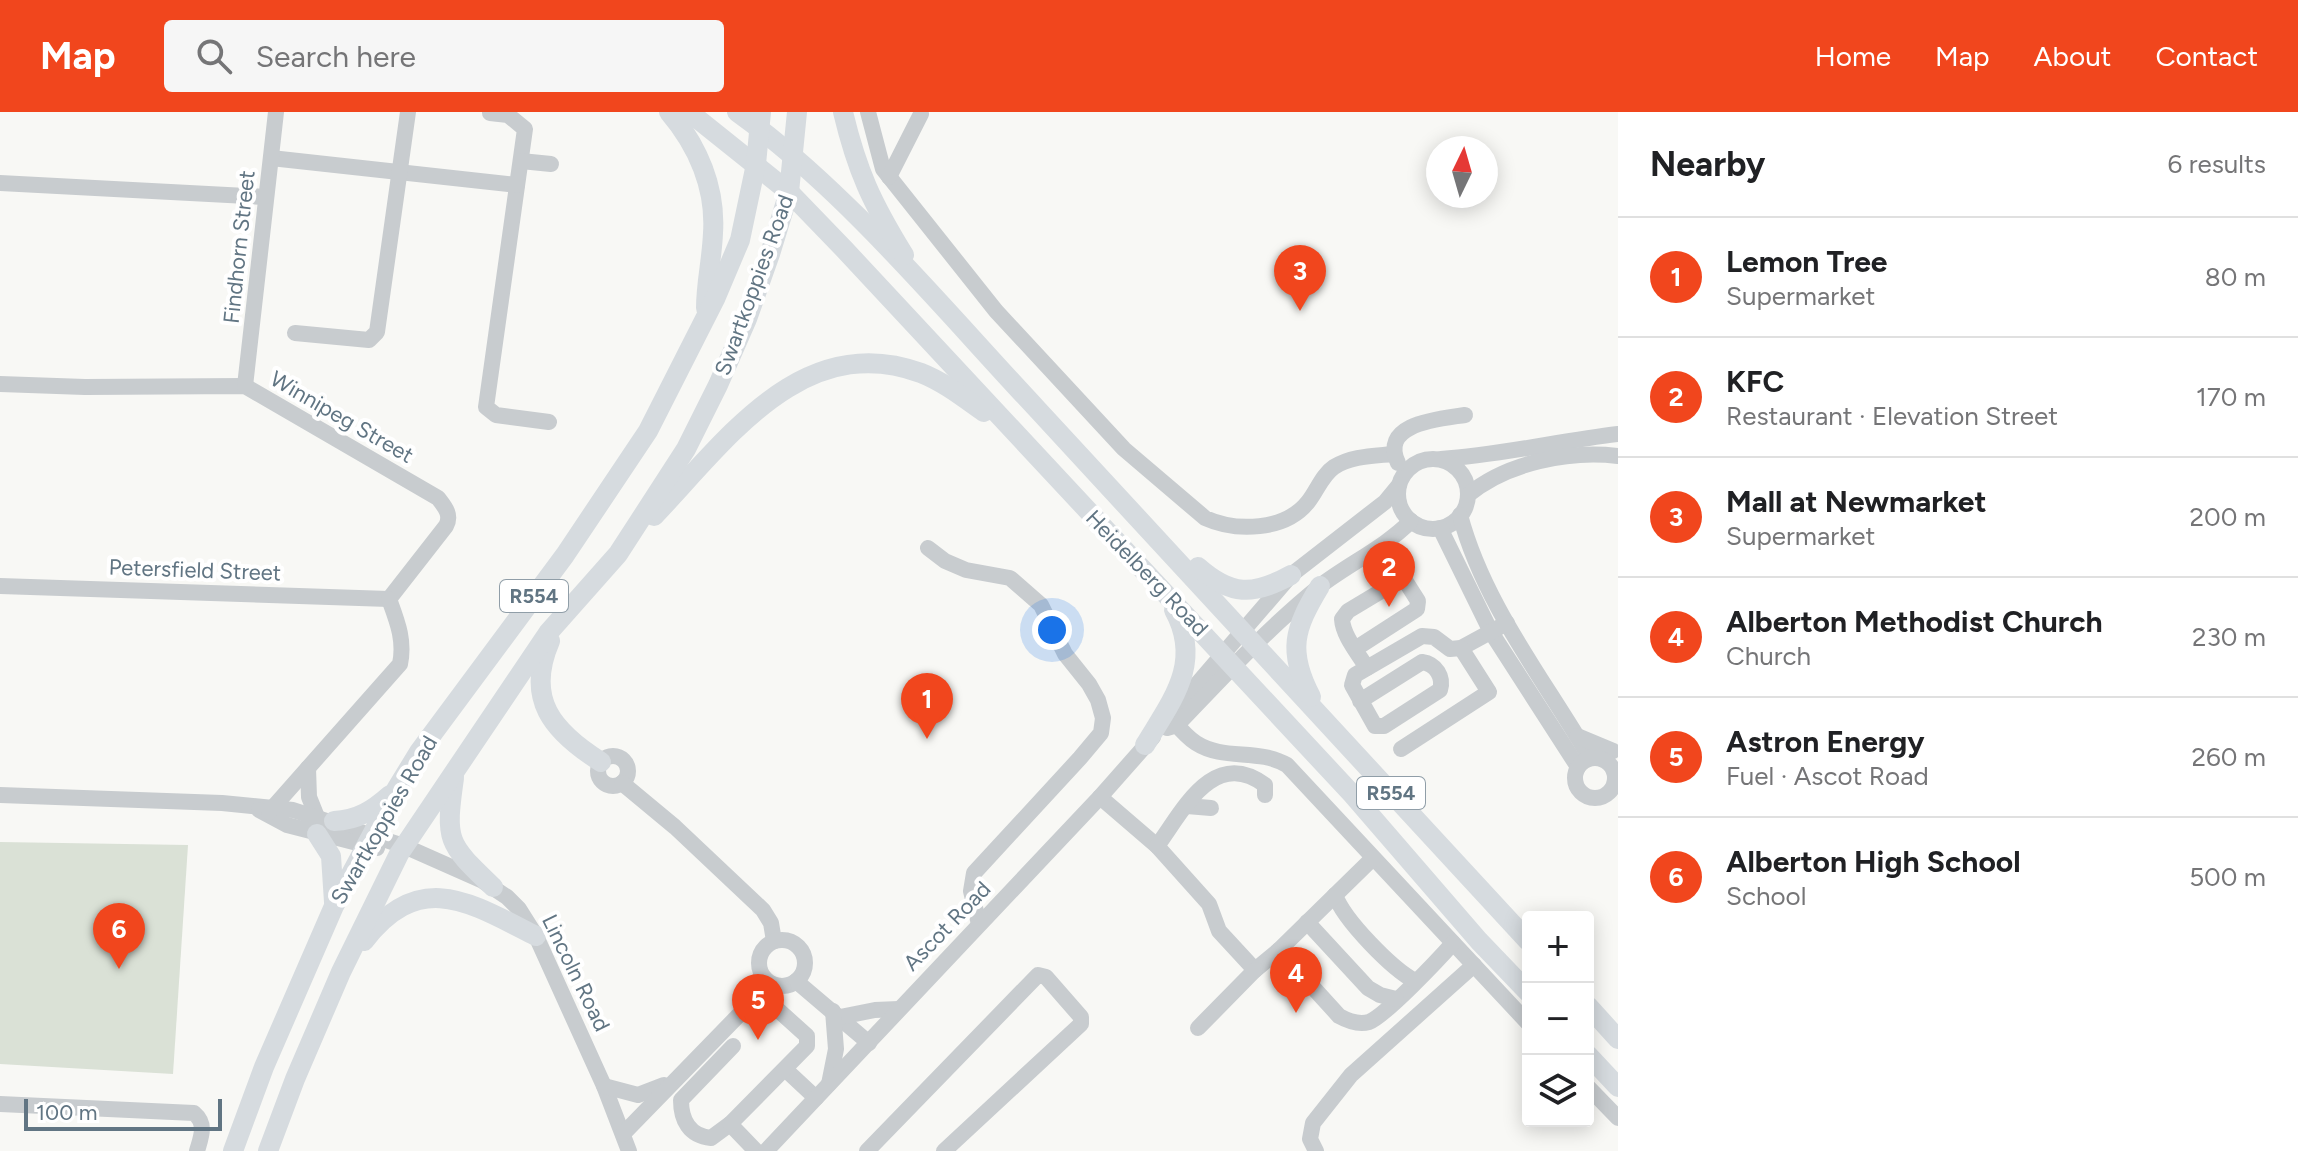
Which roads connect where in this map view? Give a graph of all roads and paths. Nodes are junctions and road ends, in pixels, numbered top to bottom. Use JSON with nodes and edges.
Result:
{"nodes":[{"id":1,"x":276,"y":112,"type":"edge"},
{"id":2,"x":408,"y":112,"type":"edge"},
{"id":3,"x":669,"y":112,"type":"edge"},
{"id":4,"x":689,"y":112,"type":"edge"},
{"id":5,"x":737,"y":112,"type":"edge"},
{"id":6,"x":797,"y":112,"type":"edge"},
{"id":7,"x":843,"y":112,"type":"edge"},
{"id":8,"x":868,"y":112,"type":"edge"},
{"id":9,"x":490,"y":113,"type":"edge"},
{"id":10,"x":921,"y":114,"type":"edge"},
{"id":11,"x":760,"y":120,"type":"edge"},
{"id":12,"x":793,"y":155,"type":"junction"},
{"id":13,"x":271,"y":158,"type":"junction"},
{"id":14,"x":521,"y":161,"type":"junction"},
{"id":15,"x":551,"y":164,"type":"dead end"},
{"id":16,"x":756,"y":164,"type":"junction"},
{"id":17,"x":400,"y":172,"type":"junction"},
{"id":18,"x":889,"y":177,"type":"junction"},
{"id":19,"x":0,"y":183,"type":"edge"},
{"id":20,"x":517,"y":185,"type":"junction"},
{"id":21,"x":789,"y":192,"type":"junction"},
{"id":22,"x":266,"y":197,"type":"junction"},
{"id":23,"x":919,"y":283,"type":"junction"},
{"id":24,"x":706,"y":316,"type":"junction"},
{"id":25,"x":295,"y":333,"type":"dead end"},
{"id":26,"x":0,"y":384,"type":"edge"},
{"id":27,"x":245,"y":386,"type":"junction"},
{"id":28,"x":1465,"y":415,"type":"dead end"},
{"id":29,"x":549,"y":422,"type":"dead end"},
{"id":30,"x":1013,"y":432,"type":"junction"},
{"id":31,"x":1618,"y":434,"type":"edge"},
{"id":32,"x":1393,"y":454,"type":"junction"},
{"id":33,"x":1618,"y":456,"type":"edge"},
{"id":34,"x":1436,"y":460,"type":"junction"},
{"id":35,"x":1401,"y":480,"type":"junction"},
{"id":36,"x":1468,"y":495,"type":"junction"},
{"id":37,"x":1122,"y":502,"type":"junction"},
{"id":38,"x":1460,"y":515,"type":"junction"},
{"id":39,"x":1411,"y":521,"type":"junction"},
{"id":40,"x":1440,"y":528,"type":"junction"},
{"id":41,"x":928,"y":548,"type":"dead end"},
{"id":42,"x":618,"y":554,"type":"junction"},
{"id":43,"x":1291,"y":575,"type":"junction"},
{"id":44,"x":0,"y":586,"type":"edge"},
{"id":45,"x":1320,"y":586,"type":"junction"},
{"id":46,"x":1164,"y":590,"type":"junction"},
{"id":47,"x":389,"y":599,"type":"junction"},
{"id":48,"x":566,"y":613,"type":"junction"},
{"id":49,"x":1507,"y":623,"type":"junction"},
{"id":50,"x":1491,"y":632,"type":"junction"},
{"id":51,"x":1249,"y":639,"type":"junction"},
{"id":52,"x":1461,"y":648,"type":"junction"},
{"id":53,"x":1355,"y":649,"type":"junction"},
{"id":54,"x":1229,"y":661,"type":"junction"},
{"id":55,"x":1367,"y":668,"type":"junction"},
{"id":56,"x":1360,"y":701,"type":"junction"},
{"id":57,"x":1322,"y":719,"type":"junction"},
{"id":58,"x":1173,"y":721,"type":"junction"},
{"id":59,"x":1577,"y":736,"type":"junction"},
{"id":60,"x":1152,"y":738,"type":"junction"},
{"id":61,"x":1401,"y":749,"type":"dead end"},
{"id":62,"x":1604,"y":758,"type":"edge"},
{"id":63,"x":601,"y":762,"type":"joint"},
{"id":64,"x":308,"y":768,"type":"junction"},
{"id":65,"x":455,"y":770,"type":"junction"},
{"id":66,"x":397,"y":788,"type":"junction"},
{"id":67,"x":0,"y":795,"type":"edge"},
{"id":68,"x":1265,"y":795,"type":"dead end"},
{"id":69,"x":1100,"y":797,"type":"junction"},
{"id":70,"x":1187,"y":806,"type":"junction"},
{"id":71,"x":1211,"y":808,"type":"dead end"},
{"id":72,"x":270,"y":811,"type":"junction"},
{"id":73,"x":323,"y":824,"type":"junction"},
{"id":74,"x":370,"y":840,"type":"junction"},
{"id":75,"x":1157,"y":846,"type":"junction"},
{"id":76,"x":402,"y":850,"type":"junction"},
{"id":77,"x":1373,"y":858,"type":"junction"},
{"id":78,"x":493,"y":887,"type":"junction"},
{"id":79,"x":1335,"y":895,"type":"junction"},
{"id":80,"x":334,"y":906,"type":"junction"},
{"id":81,"x":1307,"y":922,"type":"junction"},
{"id":82,"x":979,"y":924,"type":"junction"},
{"id":83,"x":1522,"y":935,"type":"edge"},
{"id":84,"x":536,"y":936,"type":"junction"},
{"id":85,"x":774,"y":941,"type":"junction"},
{"id":86,"x":1453,"y":943,"type":"junction"},
{"id":87,"x":1279,"y":950,"type":"junction"},
{"id":88,"x":1474,"y":965,"type":"junction"},
{"id":89,"x":1255,"y":970,"type":"junction"},
{"id":90,"x":341,"y":972,"type":"junction"},
{"id":91,"x":796,"y":981,"type":"junction"},
{"id":92,"x":1415,"y":981,"type":"junction"},
{"id":93,"x":770,"y":983,"type":"junction"},
{"id":94,"x":1522,"y":986,"type":"edge"},
{"id":95,"x":1396,"y":999,"type":"junction"},
{"id":96,"x":777,"y":1009,"type":"dead end"},
{"id":97,"x":899,"y":1009,"type":"junction"},
{"id":98,"x":1594,"y":1013,"type":"edge"},
{"id":99,"x":836,"y":1014,"type":"junction"},
{"id":100,"x":1522,"y":1017,"type":"edge"},
{"id":101,"x":1198,"y":1028,"type":"dead end"},
{"id":102,"x":1618,"y":1039,"type":"edge"},
{"id":103,"x":869,"y":1043,"type":"junction"},
{"id":104,"x":733,"y":1046,"type":"dead end"},
{"id":105,"x":1594,"y":1061,"type":"edge"},
{"id":106,"x":786,"y":1070,"type":"junction"},
{"id":107,"x":675,"y":1079,"type":"junction"},
{"id":108,"x":604,"y":1086,"type":"junction"},
{"id":109,"x":1618,"y":1087,"type":"edge"},
{"id":110,"x":822,"y":1092,"type":"junction"},
{"id":111,"x":1594,"y":1093,"type":"edge"},
{"id":112,"x":0,"y":1104,"type":"edge"},
{"id":113,"x":1618,"y":1118,"type":"edge"},
{"id":114,"x":730,"y":1124,"type":"junction"},
{"id":115,"x":623,"y":1134,"type":"junction"},
{"id":116,"x":777,"y":1147,"type":"edge"},
{"id":117,"x":197,"y":1151,"type":"edge"},
{"id":118,"x":233,"y":1151,"type":"edge"},
{"id":119,"x":268,"y":1151,"type":"edge"},
{"id":120,"x":629,"y":1151,"type":"edge"},
{"id":121,"x":756,"y":1151,"type":"edge"},
{"id":122,"x":867,"y":1151,"type":"edge"},
{"id":123,"x":944,"y":1151,"type":"edge"},
{"id":124,"x":1316,"y":1151,"type":"edge"}],
"edges":[{"from":1,"to":13,"type":"street","name":"Findhorn Street"},
{"from":2,"to":17,"type":"street"},
{"from":3,"to":24,"type":"main road"},
{"from":4,"to":16,"type":"main road","name":"Heidelberg Road"},
{"from":5,"to":11,"type":"main road","name":"Heidelberg Road"},
{"from":6,"to":12,"type":"main road","name":"Swartkoppies Road"},
{"from":7,"to":23,"type":"main road"},
{"from":8,"to":18,"type":"street"},
{"from":9,"to":14,"type":"street"},
{"from":10,"to":18,"type":"street"},
{"from":11,"to":12,"type":"main road","name":"Heidelberg Road","number":"R554"},
{"from":11,"to":16,"type":"main road","name":"Swartkoppies Road","number":"R554"},
{"from":12,"to":21,"type":"main road","name":"Swartkoppies Road","number":"R554"},
{"from":12,"to":23,"type":"main road","name":"Heidelberg Road","number":"R554"},
{"from":13,"to":17,"type":"street"},
{"from":13,"to":22,"type":"street","name":"Findhorn Street"},
{"from":14,"to":15,"type":"street"},
{"from":14,"to":20,"type":"street"},
{"from":16,"to":21,"type":"main road","name":"Heidelberg Road","number":"R554"},
{"from":16,"to":24,"type":"main road","name":"Swartkoppies Road","number":"R554"},
{"from":17,"to":20,"type":"street"},
{"from":17,"to":25,"type":"street"},
{"from":18,"to":32,"type":"street"},
{"from":19,"to":22,"type":"street"},
{"from":20,"to":29,"type":"street"},
{"from":21,"to":30,"type":"main road","name":"Heidelberg Road","number":"R554"},
{"from":21,"to":42,"type":"main road","name":"Swartkoppies Road","number":"R554"},
{"from":22,"to":27,"type":"street","name":"Findhorn Street"},
{"from":23,"to":37,"type":"main road","name":"Heidelberg Road","number":"R554"},
{"from":24,"to":66,"type":"main road","name":"Swartkoppies Road","number":"R554"},
{"from":26,"to":27,"type":"street","name":"Winnipeg Street"},
{"from":27,"to":47,"type":"street","name":"Winnipeg Street"},
{"from":28,"to":32,"type":"street"},
{"from":30,"to":42,"type":"main road"},
{"from":30,"to":46,"type":"main road","name":"Heidelberg Road","number":"R554"},
{"from":31,"to":34,"type":"street"},
{"from":32,"to":35,"type":"street"},
{"from":33,"to":36,"type":"street"},
{"from":34,"to":35,"type":"street"},
{"from":34,"to":36,"type":"street"},
{"from":35,"to":39,"type":"street"},
{"from":35,"to":43,"type":"street"},
{"from":36,"to":38,"type":"street"},
{"from":37,"to":43,"type":"main road"},
{"from":37,"to":51,"type":"main road","name":"Heidelberg Road","number":"R554"},
{"from":38,"to":40,"type":"street"},
{"from":38,"to":49,"type":"street"},
{"from":39,"to":40,"type":"street"},
{"from":39,"to":45,"type":"street"},
{"from":40,"to":50,"type":"street"},
{"from":41,"to":82,"type":"street"},
{"from":42,"to":48,"type":"main road","name":"Swartkoppies Road","number":"R554"},
{"from":43,"to":51,"type":"street"},
{"from":44,"to":47,"type":"street","name":"Petersfield Street"},
{"from":45,"to":51,"type":"street"},
{"from":45,"to":57,"type":"main road"},
{"from":46,"to":54,"type":"main road","name":"Heidelberg Road","number":"R554"},
{"from":46,"to":60,"type":"main road"},
{"from":47,"to":64,"type":"street"},
{"from":48,"to":63,"type":"main road"},
{"from":48,"to":65,"type":"main road","name":"Swartkoppies Road","number":"R554"},
{"from":49,"to":50,"type":"street"},
{"from":49,"to":59,"type":"street"},
{"from":50,"to":52,"type":"street"},
{"from":50,"to":62,"type":"street"},
{"from":51,"to":54,"type":"street"},
{"from":51,"to":57,"type":"main road","name":"Heidelberg Road","number":"R554"},
{"from":52,"to":55,"type":"street"},
{"from":52,"to":61,"type":"street"},
{"from":53,"to":53,"type":"street"},
{"from":53,"to":55,"type":"street"},
{"from":54,"to":58,"type":"street"},
{"from":54,"to":94,"type":"main road","name":"Heidelberg Road","number":"R554"},
{"from":55,"to":56,"type":"street"},
{"from":56,"to":56,"type":"street"},
{"from":57,"to":83,"type":"main road","name":"Heidelberg Road","number":"R554"},
{"from":58,"to":60,"type":"street"},
{"from":58,"to":77,"type":"street"},
{"from":59,"to":62,"type":"street"},
{"from":59,"to":62,"type":"street"},
{"from":60,"to":69,"type":"street","name":"Ascot Road"},
{"from":63,"to":85,"type":"street"},
{"from":64,"to":72,"type":"street"},
{"from":64,"to":73,"type":"street"},
{"from":65,"to":76,"type":"main road","name":"Swartkoppies Road","number":"R554"},
{"from":65,"to":78,"type":"main road"},
{"from":66,"to":73,"type":"main road"},
{"from":66,"to":74,"type":"main road","name":"Swartkoppies Road","number":"R554"},
{"from":67,"to":72,"type":"street"},
{"from":68,"to":70,"type":"street"},
{"from":69,"to":75,"type":"street"},
{"from":69,"to":82,"type":"street","name":"Ascot Road"},
{"from":70,"to":71,"type":"street"},
{"from":70,"to":75,"type":"street"},
{"from":72,"to":73,"type":"street","name":"Lincoln Road"},
{"from":73,"to":74,"type":"street","name":"Lincoln Road"},
{"from":73,"to":80,"type":"main road"},
{"from":74,"to":76,"type":"street","name":"Lincoln Road"},
{"from":74,"to":80,"type":"main road","name":"Swartkoppies Road","number":"R554"},
{"from":75,"to":89,"type":"street"},
{"from":76,"to":78,"type":"street","name":"Lincoln Road"},
{"from":76,"to":90,"type":"main road","name":"Swartkoppies Road","number":"R554"},
{"from":77,"to":79,"type":"street"},
{"from":77,"to":86,"type":"street"},
{"from":78,"to":84,"type":"street","name":"Lincoln Road"},
{"from":79,"to":81,"type":"street"},
{"from":79,"to":92,"type":"street"},
{"from":80,"to":118,"type":"main road","name":"Swartkoppies Road","number":"R554"},
{"from":81,"to":87,"type":"street"},
{"from":81,"to":95,"type":"street"},
{"from":82,"to":97,"type":"street","name":"Ascot Road"},
{"from":84,"to":90,"type":"main road"},
{"from":84,"to":108,"type":"street","name":"Lincoln Road"},
{"from":85,"to":91,"type":"street"},
{"from":85,"to":93,"type":"street"},
{"from":86,"to":88,"type":"street"},
{"from":86,"to":92,"type":"street"},
{"from":87,"to":89,"type":"street"},
{"from":87,"to":95,"type":"street"},
{"from":88,"to":100,"type":"street"},
{"from":88,"to":124,"type":"street"},
{"from":89,"to":101,"type":"street"},
{"from":90,"to":119,"type":"main road","name":"Swartkoppies Road","number":"R554"},
{"from":91,"to":93,"type":"street"},
{"from":91,"to":99,"type":"street"},
{"from":92,"to":95,"type":"street"},
{"from":93,"to":107,"type":"street"},
{"from":96,"to":106,"type":"street"},
{"from":97,"to":99,"type":"street"},
{"from":97,"to":103,"type":"street","name":"Ascot Road"},
{"from":98,"to":102,"type":"main road"},
{"from":99,"to":103,"type":"street"},
{"from":99,"to":110,"type":"street"},
{"from":103,"to":110,"type":"street","name":"Ascot Road"},
{"from":104,"to":114,"type":"street"},
{"from":105,"to":109,"type":"main road"},
{"from":106,"to":110,"type":"street"},
{"from":106,"to":114,"type":"street"},
{"from":107,"to":108,"type":"street"},
{"from":107,"to":115,"type":"street"},
{"from":108,"to":115,"type":"street","name":"Lincoln Road"},
{"from":110,"to":116,"type":"street","name":"Ascot Road"},
{"from":111,"to":113,"type":"street"},
{"from":112,"to":117,"type":"street"},
{"from":114,"to":121,"type":"street"},
{"from":115,"to":120,"type":"street","name":"Lincoln Road"},
{"from":122,"to":123,"type":"street"}]}
